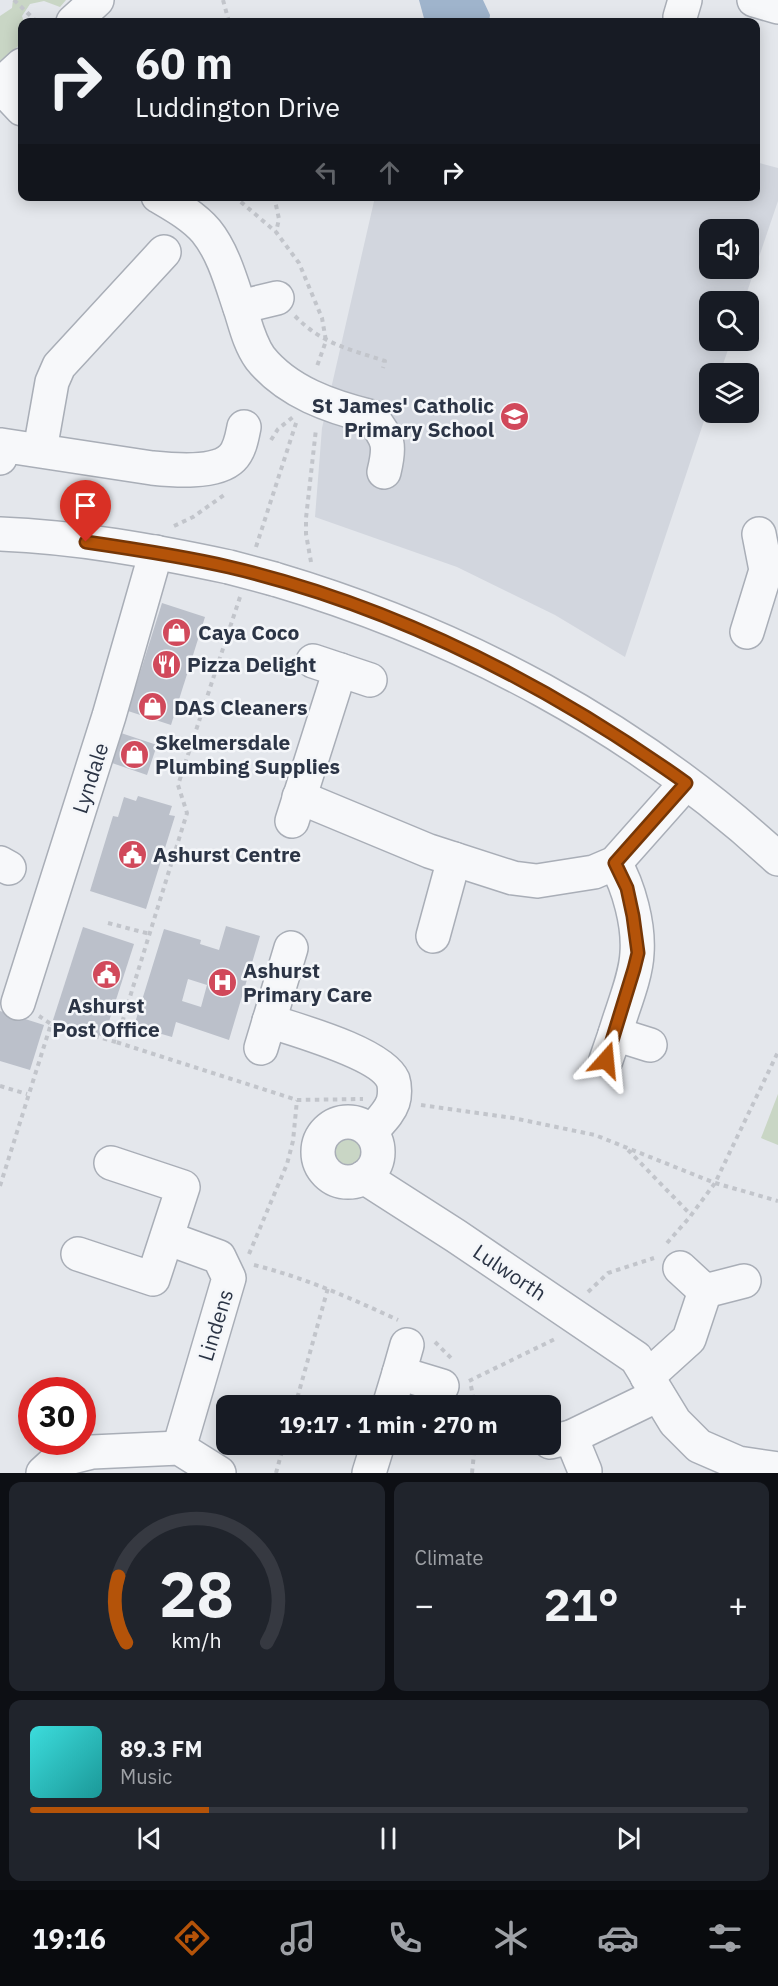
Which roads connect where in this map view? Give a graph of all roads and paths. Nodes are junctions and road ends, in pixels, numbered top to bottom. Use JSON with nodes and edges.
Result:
{"nodes":[{"id":1,"x":14,"y":0,"type":"edge"},
{"id":2,"x":98,"y":0,"type":"edge"},
{"id":3,"x":223,"y":0,"type":"edge"},
{"id":4,"x":754,"y":0,"type":"edge"},
{"id":5,"x":778,"y":7,"type":"edge"},
{"id":6,"x":33,"y":18,"type":"edge"},
{"id":7,"x":78,"y":18,"type":"edge"},
{"id":8,"x":228,"y":18,"type":"edge"},
{"id":9,"x":18,"y":69,"type":"edge"},
{"id":10,"x":0,"y":85,"type":"edge"},
{"id":11,"x":18,"y":105,"type":"edge"},
{"id":12,"x":166,"y":201,"type":"edge"},
{"id":13,"x":275,"y":201,"type":"edge"},
{"id":14,"x":276,"y":232,"type":"dead end"},
{"id":15,"x":164,"y":252,"type":"dead end"},
{"id":16,"x":240,"y":307,"type":"junction"},
{"id":17,"x":285,"y":307,"type":"joint"},
{"id":18,"x":383,"y":368,"type":"dead end"},
{"id":19,"x":296,"y":400,"type":"junction"},
{"id":20,"x":324,"y":416,"type":"junction"},
{"id":21,"x":244,"y":427,"type":"dead end"},
{"id":22,"x":0,"y":445,"type":"edge"},
{"id":23,"x":40,"y":450,"type":"junction"},
{"id":24,"x":0,"y":458,"type":"edge"},
{"id":25,"x":384,"y":472,"type":"dead end"},
{"id":26,"x":0,"y":534,"type":"edge"},
{"id":27,"x":759,"y":534,"type":"dead end"},
{"id":28,"x":156,"y":552,"type":"junction"},
{"id":29,"x":242,"y":558,"type":"junction"},
{"id":30,"x":312,"y":564,"type":"dead end"},
{"id":31,"x":772,"y":569,"type":"edge"},
{"id":32,"x":238,"y":603,"type":"dead end"},
{"id":33,"x":747,"y":632,"type":"dead end"},
{"id":34,"x":341,"y":670,"type":"dead end"},
{"id":35,"x":686,"y":783,"type":"junction"},
{"id":36,"x":454,"y":859,"type":"junction"},
{"id":37,"x":778,"y":859,"type":"edge"},
{"id":38,"x":615,"y":863,"type":"junction"},
{"id":39,"x":108,"y":923,"type":"dead end"},
{"id":40,"x":150,"y":934,"type":"junction"},
{"id":41,"x":433,"y":936,"type":"dead end"},
{"id":42,"x":291,"y":948,"type":"dead end"},
{"id":43,"x":18,"y":1003,"type":"joint"},
{"id":44,"x":51,"y":1024,"type":"junction"},
{"id":45,"x":116,"y":1042,"type":"junction"},
{"id":46,"x":650,"y":1045,"type":"dead end"},
{"id":47,"x":778,"y":1052,"type":"edge"},
{"id":48,"x":0,"y":1086,"type":"edge"},
{"id":49,"x":27,"y":1094,"type":"junction"},
{"id":50,"x":373,"y":1099,"type":"dead end"},
{"id":51,"x":297,"y":1100,"type":"junction"},
{"id":52,"x":416,"y":1105,"type":"dead end"},
{"id":53,"x":371,"y":1132,"type":"junction"},
{"id":54,"x":626,"y":1148,"type":"junction"},
{"id":55,"x":111,"y":1163,"type":"dead end"},
{"id":56,"x":364,"y":1178,"type":"junction"},
{"id":57,"x":715,"y":1183,"type":"junction"},
{"id":58,"x":0,"y":1186,"type":"edge"},
{"id":59,"x":778,"y":1201,"type":"edge"},
{"id":60,"x":691,"y":1215,"type":"junction"},
{"id":61,"x":167,"y":1238,"type":"junction"},
{"id":62,"x":78,"y":1254,"type":"dead end"},
{"id":63,"x":680,"y":1268,"type":"dead end"},
{"id":64,"x":744,"y":1281,"type":"dead end"},
{"id":65,"x":328,"y":1288,"type":"junction"},
{"id":66,"x":705,"y":1291,"type":"junction"},
{"id":67,"x":573,"y":1315,"type":"junction"},
{"id":68,"x":409,"y":1344,"type":"junction"},
{"id":69,"x":457,"y":1376,"type":"junction"},
{"id":70,"x":653,"y":1386,"type":"junction"},
{"id":71,"x":298,"y":1395,"type":"edge"},
{"id":72,"x":393,"y":1395,"type":"edge"},
{"id":73,"x":474,"y":1395,"type":"edge"},
{"id":74,"x":561,"y":1440,"type":"edge"},
{"id":75,"x":178,"y":1448,"type":"junction"},
{"id":76,"x":281,"y":1455,"type":"edge"},
{"id":77,"x":375,"y":1455,"type":"edge"},
{"id":78,"x":474,"y":1455,"type":"edge"},
{"id":79,"x":704,"y":1462,"type":"edge"},
{"id":80,"x":778,"y":1469,"type":"edge"},
{"id":81,"x":585,"y":1471,"type":"dead end"},
{"id":82,"x":43,"y":1473,"type":"edge"},
{"id":83,"x":219,"y":1473,"type":"edge"},
{"id":84,"x":276,"y":1473,"type":"edge"},
{"id":85,"x":369,"y":1473,"type":"edge"},
{"id":86,"x":472,"y":1473,"type":"edge"}],
"edges":[{"from":1,"to":6,"type":"path"},
{"from":2,"to":7,"type":"street"},
{"from":3,"to":8,"type":"path"},
{"from":4,"to":5,"type":"street"},
{"from":9,"to":10,"type":"street"},
{"from":10,"to":11,"type":"street"},
{"from":12,"to":16,"type":"street"},
{"from":13,"to":14,"type":"path"},
{"from":15,"to":23,"type":"street"},
{"from":16,"to":17,"type":"street"},
{"from":16,"to":19,"type":"street"},
{"from":17,"to":18,"type":"path"},
{"from":19,"to":20,"type":"street"},
{"from":19,"to":29,"type":"path"},
{"from":20,"to":25,"type":"street"},
{"from":20,"to":30,"type":"path"},
{"from":21,"to":23,"type":"street"},
{"from":22,"to":23,"type":"street"},
{"from":22,"to":24,"type":"street"},
{"from":26,"to":28,"type":"street"},
{"from":27,"to":31,"type":"street"},
{"from":28,"to":29,"type":"street"},
{"from":28,"to":43,"type":"street","name":"Lyndale"},
{"from":29,"to":35,"type":"street","bridge":true},
{"from":31,"to":33,"type":"street"},
{"from":32,"to":40,"type":"path"},
{"from":34,"to":36,"type":"street"},
{"from":35,"to":37,"type":"street"},
{"from":35,"to":38,"type":"street"},
{"from":36,"to":38,"type":"street"},
{"from":36,"to":41,"type":"street"},
{"from":38,"to":46,"type":"street"},
{"from":39,"to":40,"type":"path"},
{"from":40,"to":45,"type":"path"},
{"from":42,"to":53,"type":"street"},
{"from":43,"to":44,"type":"path"},
{"from":44,"to":45,"type":"path"},
{"from":44,"to":49,"type":"path"},
{"from":45,"to":51,"type":"path"},
{"from":47,"to":57,"type":"path"},
{"from":48,"to":49,"type":"path"},
{"from":49,"to":58,"type":"path"},
{"from":50,"to":51,"type":"path"},
{"from":51,"to":65,"type":"path"},
{"from":52,"to":54,"type":"path"},
{"from":53,"to":56,"type":"street"},
{"from":53,"to":56,"type":"street"},
{"from":54,"to":57,"type":"path"},
{"from":54,"to":60,"type":"path"},
{"from":55,"to":61,"type":"street"},
{"from":56,"to":67,"type":"street","name":"Lulworth"},
{"from":57,"to":59,"type":"path"},
{"from":57,"to":60,"type":"path"},
{"from":60,"to":67,"type":"path"},
{"from":61,"to":62,"type":"street"},
{"from":61,"to":75,"type":"street","name":"Lindens"},
{"from":63,"to":66,"type":"street"},
{"from":64,"to":66,"type":"street"},
{"from":65,"to":68,"type":"path"},
{"from":65,"to":71,"type":"path"},
{"from":66,"to":70,"type":"street"},
{"from":67,"to":69,"type":"path"},
{"from":67,"to":70,"type":"street","name":"Lulworth"},
{"from":68,"to":69,"type":"street"},
{"from":68,"to":69,"type":"path"},
{"from":68,"to":72,"type":"street"},
{"from":69,"to":73,"type":"path"},
{"from":70,"to":74,"type":"street"},
{"from":70,"to":79,"type":"street","name":"Lulworth"},
{"from":74,"to":81,"type":"street"},
{"from":75,"to":82,"type":"street"},
{"from":75,"to":83,"type":"street"},
{"from":76,"to":84,"type":"path"},
{"from":77,"to":85,"type":"street"},
{"from":78,"to":86,"type":"path"},
{"from":79,"to":80,"type":"street","name":"Lulworth"}]}
